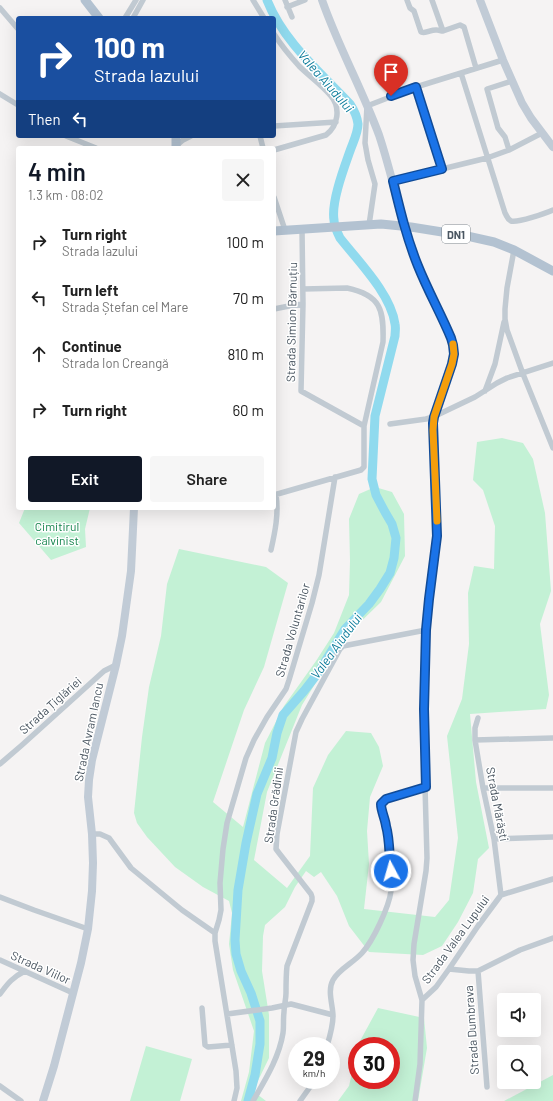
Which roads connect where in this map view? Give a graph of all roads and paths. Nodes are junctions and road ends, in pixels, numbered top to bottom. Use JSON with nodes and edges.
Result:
{"nodes":[{"id":1,"x":85,"y":0,"type":"edge"},
{"id":2,"x":136,"y":0,"type":"edge"},
{"id":3,"x":143,"y":0,"type":"edge"},
{"id":4,"x":253,"y":0,"type":"edge"},
{"id":5,"x":285,"y":0,"type":"edge"},
{"id":6,"x":305,"y":0,"type":"edge"},
{"id":7,"x":322,"y":0,"type":"edge"},
{"id":8,"x":407,"y":0,"type":"edge"},
{"id":9,"x":432,"y":0,"type":"edge"},
{"id":10,"x":480,"y":0,"type":"edge"},
{"id":11,"x":288,"y":7,"type":"junction"},
{"id":12,"x":0,"y":8,"type":"edge"},
{"id":13,"x":97,"y":16,"type":"edge"},
{"id":14,"x":126,"y":16,"type":"edge"},
{"id":15,"x":134,"y":16,"type":"edge"},
{"id":16,"x":263,"y":16,"type":"edge"},
{"id":17,"x":292,"y":17,"type":"dead end"},
{"id":18,"x":16,"y":27,"type":"edge"},
{"id":19,"x":443,"y":31,"type":"junction"},
{"id":20,"x":276,"y":37,"type":"edge"},
{"id":21,"x":503,"y":60,"type":"junction"},
{"id":22,"x":476,"y":68,"type":"junction"},
{"id":23,"x":461,"y":73,"type":"junction"},
{"id":24,"x":512,"y":81,"type":"junction"},
{"id":25,"x":416,"y":87,"type":"junction"},
{"id":26,"x":0,"y":94,"type":"edge"},
{"id":27,"x":16,"y":104,"type":"edge"},
{"id":28,"x":367,"y":106,"type":"junction"},
{"id":29,"x":336,"y":122,"type":"junction"},
{"id":30,"x":276,"y":126,"type":"edge"},
{"id":31,"x":542,"y":133,"type":"junction"},
{"id":32,"x":71,"y":138,"type":"edge"},
{"id":33,"x":187,"y":138,"type":"edge"},
{"id":34,"x":91,"y":146,"type":"edge"},
{"id":35,"x":177,"y":146,"type":"edge"},
{"id":36,"x":553,"y":147,"type":"edge"},
{"id":37,"x":276,"y":149,"type":"edge"},
{"id":38,"x":509,"y":150,"type":"junction"},
{"id":39,"x":487,"y":158,"type":"junction"},
{"id":40,"x":442,"y":169,"type":"junction"},
{"id":41,"x":393,"y":181,"type":"junction"},
{"id":42,"x":276,"y":203,"type":"edge"},
{"id":43,"x":553,"y":210,"type":"edge"},
{"id":44,"x":369,"y":224,"type":"junction"},
{"id":45,"x":404,"y":226,"type":"junction"},
{"id":46,"x":302,"y":229,"type":"junction"},
{"id":47,"x":285,"y":230,"type":"junction"},
{"id":48,"x":276,"y":231,"type":"edge"},
{"id":49,"x":514,"y":250,"type":"junction"},
{"id":50,"x":553,"y":271,"type":"edge"},
{"id":51,"x":303,"y":289,"type":"junction"},
{"id":52,"x":303,"y":304,"type":"junction"},
{"id":53,"x":276,"y":309,"type":"edge"},
{"id":54,"x":505,"y":319,"type":"junction"},
{"id":55,"x":553,"y":363,"type":"edge"},
{"id":56,"x":523,"y":374,"type":"junction"},
{"id":57,"x":484,"y":391,"type":"junction"},
{"id":58,"x":434,"y":417,"type":"junction"},
{"id":59,"x":390,"y":424,"type":"dead end"},
{"id":60,"x":364,"y":426,"type":"junction"},
{"id":61,"x":553,"y":448,"type":"edge"},
{"id":62,"x":334,"y":477,"type":"junction"},
{"id":63,"x":276,"y":495,"type":"edge"},
{"id":64,"x":276,"y":499,"type":"edge"},
{"id":65,"x":134,"y":510,"type":"edge"},
{"id":66,"x":271,"y":550,"type":"dead end"},
{"id":67,"x":426,"y":630,"type":"junction"},
{"id":68,"x":116,"y":664,"type":"junction"},
{"id":69,"x":478,"y":718,"type":"dead end"},
{"id":70,"x":553,"y":738,"type":"edge"},
{"id":71,"x":475,"y":740,"type":"junction"},
{"id":72,"x":0,"y":764,"type":"edge"},
{"id":73,"x":426,"y":787,"type":"junction"},
{"id":74,"x":483,"y":788,"type":"junction"},
{"id":75,"x":553,"y":788,"type":"edge"},
{"id":76,"x":92,"y":834,"type":"junction"},
{"id":77,"x":553,"y":837,"type":"edge"},
{"id":78,"x":494,"y":839,"type":"junction"},
{"id":79,"x":553,"y":879,"type":"edge"},
{"id":80,"x":501,"y":895,"type":"junction"},
{"id":81,"x":0,"y":897,"type":"edge"},
{"id":82,"x":88,"y":928,"type":"junction"},
{"id":83,"x":215,"y":933,"type":"junction"},
{"id":84,"x":553,"y":938,"type":"edge"},
{"id":85,"x":0,"y":960,"type":"edge"},
{"id":86,"x":450,"y":969,"type":"junction"},
{"id":87,"x":25,"y":971,"type":"junction"},
{"id":88,"x":478,"y":971,"type":"junction"},
{"id":89,"x":73,"y":993,"type":"junction"},
{"id":90,"x":0,"y":994,"type":"edge"},
{"id":91,"x":422,"y":1000,"type":"junction"},
{"id":92,"x":284,"y":1005,"type":"junction"},
{"id":93,"x":202,"y":1008,"type":"dead end"},
{"id":94,"x":227,"y":1014,"type":"junction"},
{"id":95,"x":333,"y":1015,"type":"junction"},
{"id":96,"x":330,"y":1037,"type":"edge"},
{"id":97,"x":232,"y":1045,"type":"junction"},
{"id":98,"x":0,"y":1086,"type":"edge"},
{"id":99,"x":487,"y":1087,"type":"dead end"},
{"id":100,"x":308,"y":1089,"type":"edge"},
{"id":101,"x":21,"y":1101,"type":"edge"},
{"id":102,"x":43,"y":1101,"type":"edge"},
{"id":103,"x":234,"y":1101,"type":"edge"},
{"id":104,"x":253,"y":1101,"type":"edge"},
{"id":105,"x":300,"y":1101,"type":"edge"},
{"id":106,"x":415,"y":1101,"type":"edge"}],
"edges":[{"from":1,"to":13,"type":"main road"},
{"from":2,"to":14,"type":"street"},
{"from":3,"to":15,"type":"street"},
{"from":4,"to":16,"type":"street"},
{"from":5,"to":11,"type":"street"},
{"from":6,"to":11,"type":"street"},
{"from":7,"to":28,"type":"main road"},
{"from":8,"to":19,"type":"street"},
{"from":9,"to":19,"type":"street"},
{"from":10,"to":21,"type":"main road"},
{"from":11,"to":17,"type":"street"},
{"from":12,"to":18,"type":"street"},
{"from":19,"to":22,"type":"street"},
{"from":20,"to":29,"type":"street"},
{"from":21,"to":22,"type":"street"},
{"from":21,"to":24,"type":"main road"},
{"from":22,"to":23,"type":"street"},
{"from":23,"to":25,"type":"street"},
{"from":23,"to":39,"type":"street"},
{"from":24,"to":31,"type":"main road"},
{"from":24,"to":38,"type":"street"},
{"from":25,"to":28,"type":"street"},
{"from":25,"to":40,"type":"street"},
{"from":26,"to":27,"type":"street"},
{"from":28,"to":41,"type":"main road"},
{"from":28,"to":44,"type":"street"},
{"from":29,"to":30,"type":"street"},
{"from":29,"to":37,"type":"street"},
{"from":31,"to":36,"type":"main road"},
{"from":31,"to":38,"type":"street"},
{"from":32,"to":34,"type":"street"},
{"from":33,"to":35,"type":"street"},
{"from":38,"to":39,"type":"street"},
{"from":39,"to":40,"type":"street"},
{"from":39,"to":43,"type":"street"},
{"from":40,"to":41,"type":"street"},
{"from":41,"to":45,"type":"main road"},
{"from":42,"to":47,"type":"street"},
{"from":44,"to":45,"type":"main road","number":"DN1"},
{"from":44,"to":46,"type":"main road","number":"DN1"},
{"from":45,"to":49,"type":"main road","number":"DN1"},
{"from":45,"to":58,"type":"street"},
{"from":46,"to":47,"type":"main road","number":"DN1"},
{"from":46,"to":51,"type":"street","name":"Strada Simion Bărnuțiu"},
{"from":47,"to":48,"type":"main road","number":"DN1"},
{"from":49,"to":50,"type":"main road","number":"DN1"},
{"from":49,"to":54,"type":"street"},
{"from":51,"to":52,"type":"street","name":"Strada Simion Bărnuțiu"},
{"from":51,"to":60,"type":"street"},
{"from":52,"to":53,"type":"street"},
{"from":52,"to":60,"type":"street","name":"Strada Simion Bărnuțiu"},
{"from":54,"to":56,"type":"street"},
{"from":54,"to":57,"type":"street"},
{"from":55,"to":56,"type":"street"},
{"from":56,"to":57,"type":"street"},
{"from":56,"to":61,"type":"street"},
{"from":57,"to":58,"type":"street"},
{"from":58,"to":59,"type":"street"},
{"from":58,"to":67,"type":"street"},
{"from":60,"to":62,"type":"street"},
{"from":62,"to":63,"type":"street"},
{"from":62,"to":83,"type":"street","name":"Strada Voluntarilor"},
{"from":64,"to":66,"type":"street"},
{"from":65,"to":68,"type":"main road","name":"Strada Avram Iancu"},
{"from":67,"to":73,"type":"street"},
{"from":67,"to":92,"type":"street","name":"Strada Grădinii"},
{"from":68,"to":72,"type":"street","name":"Strada Țiglăriei"},
{"from":68,"to":76,"type":"main road","name":"Strada Avram Iancu"},
{"from":69,"to":71,"type":"street","name":"Strada Mărăști"},
{"from":70,"to":71,"type":"street"},
{"from":71,"to":74,"type":"street","name":"Strada Mărăști"},
{"from":73,"to":91,"type":"street"},
{"from":73,"to":95,"type":"street"},
{"from":74,"to":75,"type":"street"},
{"from":74,"to":78,"type":"street","name":"Strada Mărăști"},
{"from":76,"to":82,"type":"main road","name":"Strada Avram Iancu"},
{"from":76,"to":83,"type":"street"},
{"from":77,"to":78,"type":"street"},
{"from":78,"to":80,"type":"street","name":"Strada Mărăști"},
{"from":79,"to":80,"type":"street","name":"Strada Valea Lupului"},
{"from":80,"to":86,"type":"street","name":"Strada Valea Lupului"},
{"from":81,"to":82,"type":"street"},
{"from":82,"to":89,"type":"main road","name":"Strada Avram Iancu"},
{"from":83,"to":94,"type":"street","name":"Strada Voluntarilor"},
{"from":84,"to":88,"type":"street","name":"Strada Dumbrava"},
{"from":85,"to":87,"type":"street","name":"Strada Viilor"},
{"from":86,"to":88,"type":"street","name":"Strada Dumbrava"},
{"from":86,"to":91,"type":"street","name":"Strada Valea Lupului"},
{"from":87,"to":89,"type":"street","name":"Strada Viilor"},
{"from":87,"to":90,"type":"street"},
{"from":88,"to":99,"type":"street","name":"Strada Dumbrava"},
{"from":89,"to":102,"type":"main road","name":"Strada Avram Iancu"},
{"from":91,"to":106,"type":"street"},
{"from":92,"to":94,"type":"street"},
{"from":92,"to":95,"type":"street"},
{"from":92,"to":104,"type":"street","name":"Strada Grădinii"},
{"from":93,"to":97,"type":"street"},
{"from":94,"to":97,"type":"street","name":"Strada Voluntarilor"},
{"from":95,"to":96,"type":"street"},
{"from":97,"to":103,"type":"street","name":"Strada Voluntarilor"},
{"from":98,"to":101,"type":"street"},
{"from":100,"to":105,"type":"street"}]}
